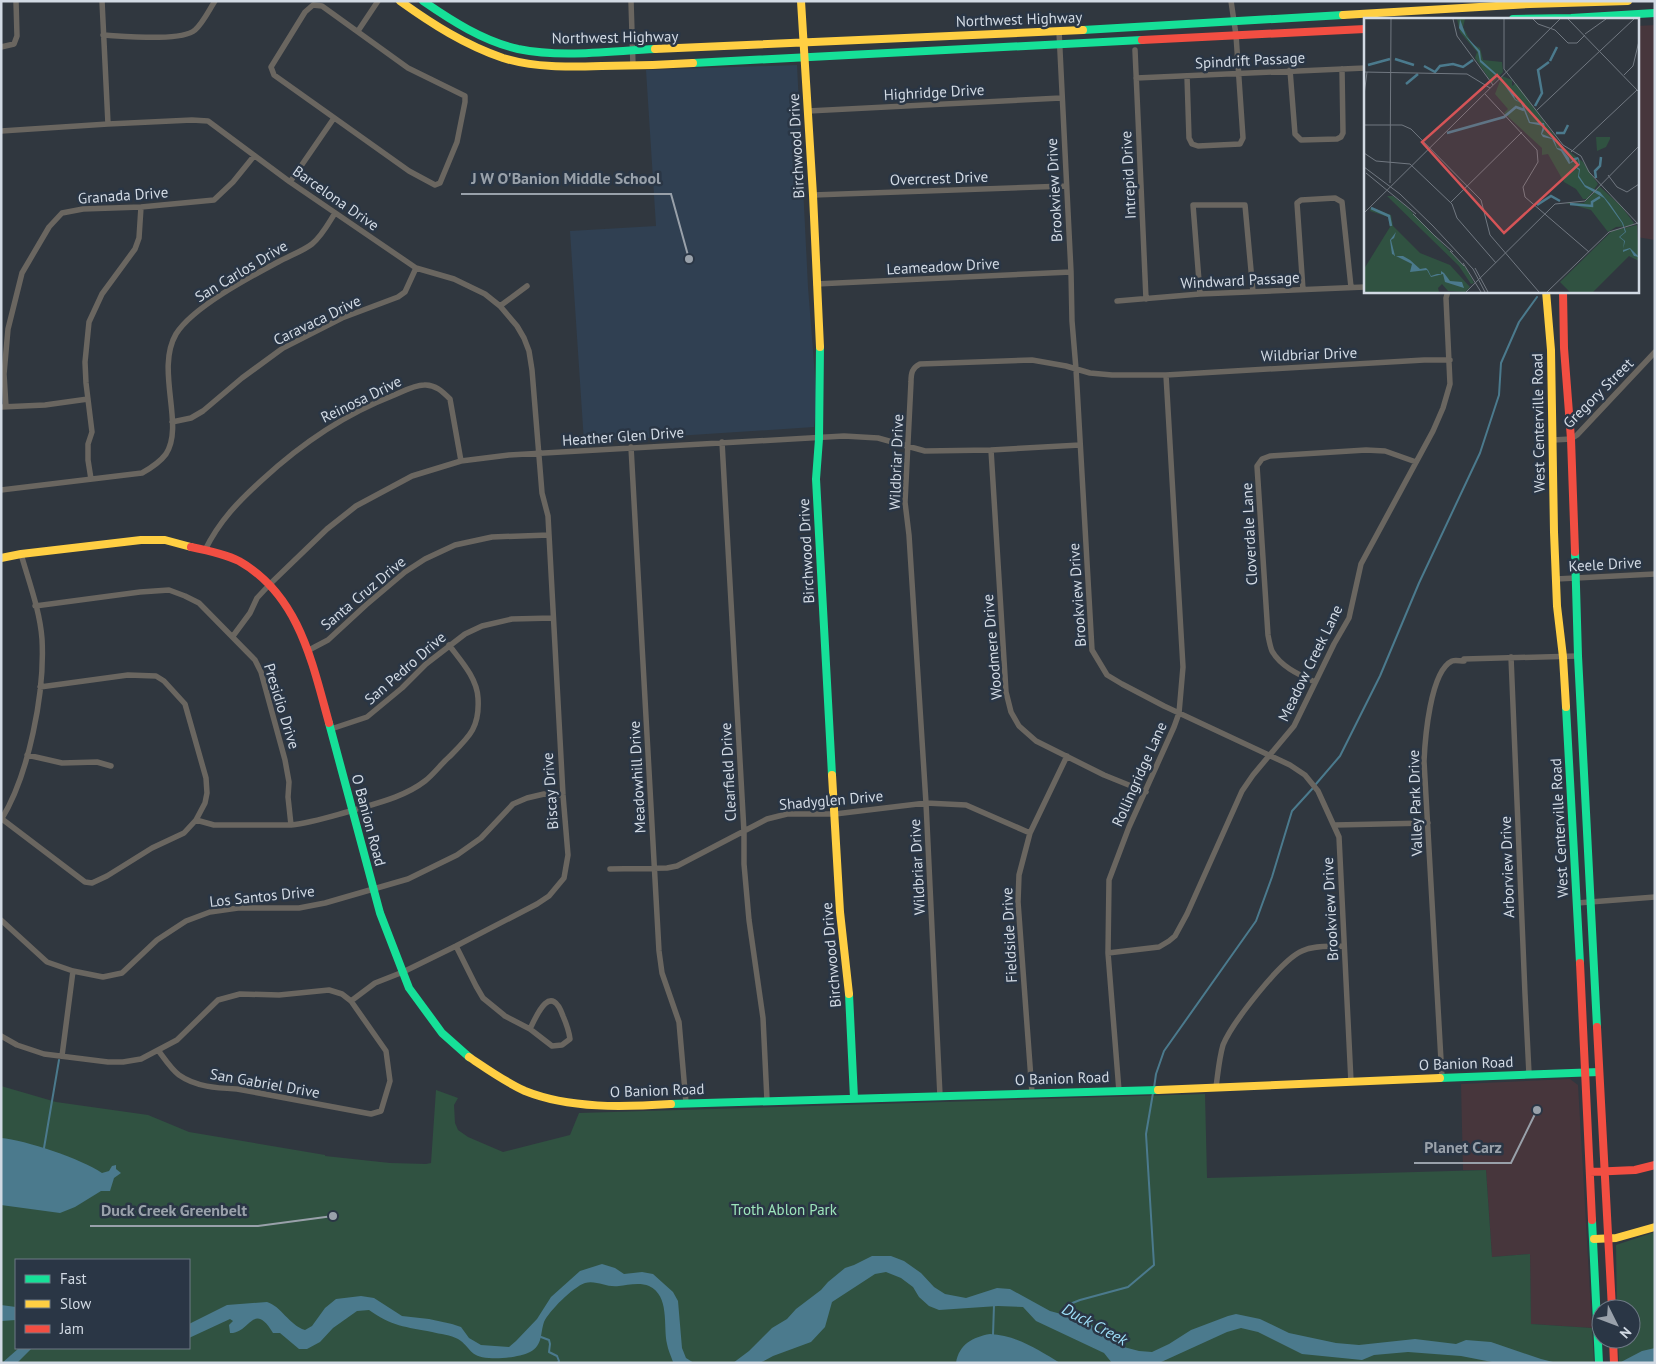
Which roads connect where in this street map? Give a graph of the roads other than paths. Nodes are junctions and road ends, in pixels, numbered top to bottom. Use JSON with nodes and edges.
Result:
{"nodes":[{"id":1,"x":16,"y":1,"type":"edge"},
{"id":2,"x":102,"y":1,"type":"edge"},
{"id":3,"x":216,"y":1,"type":"edge"},
{"id":4,"x":378,"y":1,"type":"edge"},
{"id":5,"x":400,"y":1,"type":"edge"},
{"id":6,"x":423,"y":1,"type":"edge"},
{"id":7,"x":631,"y":1,"type":"edge"},
{"id":8,"x":801,"y":1,"type":"edge"},
{"id":9,"x":1231,"y":1,"type":"edge"},
{"id":10,"x":1628,"y":1,"type":"edge"},
{"id":11,"x":1530,"y":3,"type":"edge"},
{"id":12,"x":1545,"y":3,"type":"edge"},
{"id":13,"x":1655,"y":13,"type":"edge"},
{"id":14,"x":1432,"y":15,"type":"edge"},
{"id":15,"x":1531,"y":18,"type":"edge"},
{"id":16,"x":1547,"y":18,"type":"edge"},
{"id":17,"x":1235,"y":22,"type":"junction"},
{"id":18,"x":1364,"y":29,"type":"edge"},
{"id":19,"x":358,"y":31,"type":"junction"},
{"id":20,"x":1058,"y":31,"type":"junction"},
{"id":21,"x":103,"y":35,"type":"junction"},
{"id":22,"x":1236,"y":35,"type":"junction"},
{"id":23,"x":804,"y":43,"type":"junction"},
{"id":24,"x":1058,"y":45,"type":"junction"},
{"id":25,"x":1,"y":47,"type":"edge"},
{"id":26,"x":1134,"y":50,"type":"dead end"},
{"id":27,"x":632,"y":51,"type":"junction"},
{"id":28,"x":805,"y":57,"type":"junction"},
{"id":29,"x":633,"y":66,"type":"junction"},
{"id":30,"x":1342,"y":68,"type":"junction"},
{"id":31,"x":1364,"y":68,"type":"edge"},
{"id":32,"x":1290,"y":70,"type":"junction"},
{"id":33,"x":1238,"y":74,"type":"junction"},
{"id":34,"x":1187,"y":76,"type":"junction"},
{"id":35,"x":1136,"y":78,"type":"junction"},
{"id":36,"x":1061,"y":98,"type":"junction"},
{"id":37,"x":808,"y":111,"type":"junction"},
{"id":38,"x":334,"y":118,"type":"junction"},
{"id":39,"x":108,"y":124,"type":"junction"},
{"id":40,"x":1,"y":132,"type":"edge"},
{"id":41,"x":254,"y":156,"type":"junction"},
{"id":42,"x":290,"y":182,"type":"junction"},
{"id":43,"x":1066,"y":186,"type":"junction"},
{"id":44,"x":813,"y":195,"type":"junction"},
{"id":45,"x":141,"y":207,"type":"junction"},
{"id":46,"x":335,"y":213,"type":"junction"},
{"id":47,"x":416,"y":268,"type":"junction"},
{"id":48,"x":1071,"y":272,"type":"junction"},
{"id":49,"x":816,"y":284,"type":"junction"},
{"id":50,"x":527,"y":286,"type":"dead end"},
{"id":51,"x":1351,"y":287,"type":"junction"},
{"id":52,"x":1364,"y":287,"type":"edge"},
{"id":53,"x":1303,"y":290,"type":"junction"},
{"id":54,"x":1253,"y":292,"type":"junction"},
{"id":55,"x":1448,"y":292,"type":"edge"},
{"id":56,"x":1546,"y":292,"type":"edge"},
{"id":57,"x":1562,"y":292,"type":"edge"},
{"id":58,"x":1200,"y":294,"type":"junction"},
{"id":59,"x":1146,"y":298,"type":"junction"},
{"id":60,"x":1117,"y":301,"type":"dead end"},
{"id":61,"x":500,"y":306,"type":"junction"},
{"id":62,"x":1564,"y":348,"type":"junction"},
{"id":63,"x":1551,"y":350,"type":"junction"},
{"id":64,"x":1655,"y":352,"type":"edge"},
{"id":65,"x":1450,"y":360,"type":"junction"},
{"id":66,"x":1076,"y":369,"type":"junction"},
{"id":67,"x":1166,"y":374,"type":"junction"},
{"id":68,"x":88,"y":399,"type":"junction"},
{"id":69,"x":4,"y":407,"type":"edge"},
{"id":70,"x":172,"y":422,"type":"junction"},
{"id":71,"x":819,"y":438,"type":"junction"},
{"id":72,"x":1571,"y":439,"type":"junction"},
{"id":73,"x":1553,"y":440,"type":"junction"},
{"id":74,"x":722,"y":442,"type":"junction"},
{"id":75,"x":1080,"y":445,"type":"junction"},
{"id":76,"x":909,"y":446,"type":"junction"},
{"id":77,"x":631,"y":447,"type":"junction"},
{"id":78,"x":992,"y":450,"type":"junction"},
{"id":79,"x":540,"y":454,"type":"junction"},
{"id":80,"x":461,"y":462,"type":"junction"},
{"id":81,"x":1416,"y":462,"type":"junction"},
{"id":82,"x":91,"y":478,"type":"junction"},
{"id":83,"x":1,"y":490,"type":"edge"},
{"id":84,"x":549,"y":535,"type":"junction"},
{"id":85,"x":206,"y":550,"type":"junction"},
{"id":86,"x":22,"y":554,"type":"junction"},
{"id":87,"x":1,"y":558,"type":"edge"},
{"id":88,"x":1655,"y":574,"type":"edge"},
{"id":89,"x":1576,"y":578,"type":"junction"},
{"id":90,"x":1556,"y":579,"type":"junction"},
{"id":91,"x":270,"y":584,"type":"junction"},
{"id":92,"x":35,"y":606,"type":"junction"},
{"id":93,"x":553,"y":618,"type":"junction"},
{"id":94,"x":233,"y":636,"type":"junction"},
{"id":95,"x":450,"y":645,"type":"junction"},
{"id":96,"x":309,"y":650,"type":"junction"},
{"id":97,"x":1578,"y":656,"type":"junction"},
{"id":98,"x":1563,"y":657,"type":"junction"},
{"id":99,"x":1512,"y":658,"type":"junction"},
{"id":100,"x":1315,"y":682,"type":"junction"},
{"id":101,"x":40,"y":687,"type":"junction"},
{"id":102,"x":1179,"y":713,"type":"junction"},
{"id":103,"x":331,"y":729,"type":"junction"},
{"id":104,"x":26,"y":755,"type":"junction"},
{"id":105,"x":1067,"y":756,"type":"junction"},
{"id":106,"x":1269,"y":756,"type":"junction"},
{"id":107,"x":111,"y":766,"type":"dead end"},
{"id":108,"x":1146,"y":792,"type":"junction"},
{"id":109,"x":563,"y":795,"type":"junction"},
{"id":110,"x":926,"y":803,"type":"junction"},
{"id":111,"x":352,"y":810,"type":"junction"},
{"id":112,"x":834,"y":814,"type":"junction"},
{"id":113,"x":2,"y":819,"type":"edge"},
{"id":114,"x":196,"y":820,"type":"junction"},
{"id":115,"x":1428,"y":823,"type":"junction"},
{"id":116,"x":1334,"y":825,"type":"junction"},
{"id":117,"x":291,"y":826,"type":"junction"},
{"id":118,"x":744,"y":832,"type":"junction"},
{"id":119,"x":1030,"y":833,"type":"junction"},
{"id":120,"x":610,"y":869,"type":"dead end"},
{"id":121,"x":654,"y":869,"type":"junction"},
{"id":122,"x":373,"y":889,"type":"junction"},
{"id":123,"x":1655,"y":898,"type":"edge"},
{"id":124,"x":1592,"y":902,"type":"junction"},
{"id":125,"x":1577,"y":903,"type":"junction"},
{"id":126,"x":1,"y":920,"type":"edge"},
{"id":127,"x":456,"y":946,"type":"junction"},
{"id":128,"x":1344,"y":946,"type":"junction"},
{"id":129,"x":1108,"y":952,"type":"junction"},
{"id":130,"x":73,"y":971,"type":"junction"},
{"id":131,"x":403,"y":972,"type":"junction"},
{"id":132,"x":351,"y":1001,"type":"junction"},
{"id":133,"x":530,"y":1029,"type":"junction"},
{"id":134,"x":1,"y":1036,"type":"edge"},
{"id":135,"x":158,"y":1050,"type":"junction"},
{"id":136,"x":62,"y":1056,"type":"junction"},
{"id":137,"x":1586,"y":1072,"type":"junction"},
{"id":138,"x":1599,"y":1072,"type":"junction"},
{"id":139,"x":1529,"y":1074,"type":"junction"},
{"id":140,"x":1442,"y":1078,"type":"junction"},
{"id":141,"x":1351,"y":1082,"type":"junction"},
{"id":142,"x":1216,"y":1087,"type":"junction"},
{"id":143,"x":1119,"y":1091,"type":"junction"},
{"id":144,"x":1032,"y":1093,"type":"junction"},
{"id":145,"x":940,"y":1096,"type":"junction"},
{"id":146,"x":854,"y":1098,"type":"junction"},
{"id":147,"x":767,"y":1100,"type":"junction"},
{"id":148,"x":686,"y":1103,"type":"junction"},
{"id":149,"x":1655,"y":1165,"type":"edge"},
{"id":150,"x":1590,"y":1172,"type":"junction"},
{"id":151,"x":1604,"y":1172,"type":"junction"},
{"id":152,"x":1655,"y":1227,"type":"edge"},
{"id":153,"x":1594,"y":1239,"type":"junction"},
{"id":154,"x":1608,"y":1239,"type":"junction"},
{"id":155,"x":1611,"y":1299,"type":"edge"},
{"id":156,"x":1613,"y":1349,"type":"edge"},
{"id":157,"x":1599,"y":1363,"type":"edge"},
{"id":158,"x":1614,"y":1363,"type":"edge"}],
"edges":[{"from":1,"to":25,"type":"street"},
{"from":2,"to":21,"type":"street"},
{"from":3,"to":21,"type":"street"},
{"from":4,"to":19,"type":"street"},
{"from":5,"to":29,"type":"main road","name":"Northwest Highway"},
{"from":6,"to":27,"type":"main road","name":"Northwest Highway"},
{"from":7,"to":27,"type":"street"},
{"from":8,"to":23,"type":"main road","name":"Birchwood Drive"},
{"from":9,"to":17,"type":"street"},
{"from":10,"to":12,"type":"main road","name":"Northwest Highway"},
{"from":11,"to":12,"type":"main road","name":"Northwest Highway"},
{"from":11,"to":14,"type":"main road","name":"Northwest Highway"},
{"from":11,"to":15,"type":"main road"},
{"from":12,"to":16,"type":"main road"},
{"from":13,"to":16,"type":"main road"},
{"from":14,"to":17,"type":"main road","name":"Northwest Highway"},
{"from":15,"to":16,"type":"main road"},
{"from":17,"to":20,"type":"main road","name":"Northwest Highway"},
{"from":17,"to":22,"type":"street"},
{"from":18,"to":22,"type":"main road","name":"Northwest Highway"},
{"from":19,"to":38,"type":"street"},
{"from":19,"to":38,"type":"street"},
{"from":20,"to":23,"type":"main road","name":"Northwest Highway"},
{"from":20,"to":24,"type":"street","name":"Brookview Drive"},
{"from":21,"to":39,"type":"street"},
{"from":22,"to":24,"type":"main road","name":"Northwest Highway"},
{"from":22,"to":33,"type":"street"},
{"from":23,"to":27,"type":"main road","name":"Northwest Highway"},
{"from":23,"to":28,"type":"main road","name":"Birchwood Drive"},
{"from":24,"to":28,"type":"main road","name":"Northwest Highway"},
{"from":24,"to":36,"type":"street","name":"Brookview Drive"},
{"from":26,"to":35,"type":"street","name":"Intrepid Drive"},
{"from":27,"to":29,"type":"street"},
{"from":28,"to":29,"type":"main road","name":"Northwest Highway"},
{"from":28,"to":37,"type":"main road","name":"Birchwood Drive"},
{"from":30,"to":31,"type":"street","name":"Spindrift Passage"},
{"from":30,"to":32,"type":"street","name":"Spindrift Passage"},
{"from":30,"to":32,"type":"street"},
{"from":32,"to":33,"type":"street","name":"Spindrift Passage"},
{"from":33,"to":34,"type":"street","name":"Spindrift Passage"},
{"from":33,"to":34,"type":"street"},
{"from":34,"to":35,"type":"street","name":"Spindrift Passage"},
{"from":35,"to":59,"type":"street","name":"Intrepid Drive"},
{"from":36,"to":37,"type":"street","name":"Highridge Drive"},
{"from":36,"to":43,"type":"street","name":"Brookview Drive"},
{"from":37,"to":44,"type":"main road","name":"Birchwood Drive"},
{"from":38,"to":42,"type":"street"},
{"from":39,"to":40,"type":"street","name":"Barcelona Drive"},
{"from":39,"to":41,"type":"street","name":"Barcelona Drive"},
{"from":41,"to":42,"type":"street","name":"Barcelona Drive"},
{"from":41,"to":45,"type":"street","name":"Granada Drive"},
{"from":42,"to":46,"type":"street","name":"Barcelona Drive"},
{"from":43,"to":44,"type":"street","name":"Overcrest Drive"},
{"from":43,"to":48,"type":"street","name":"Brookview Drive"},
{"from":44,"to":49,"type":"main road","name":"Birchwood Drive"},
{"from":45,"to":68,"type":"street"},
{"from":45,"to":69,"type":"street","name":"Granada Drive"},
{"from":46,"to":47,"type":"street","name":"Barcelona Drive"},
{"from":46,"to":70,"type":"street","name":"San Carlos Drive"},
{"from":47,"to":61,"type":"street","name":"Barcelona Drive"},
{"from":47,"to":70,"type":"street","name":"Caravaca Drive"},
{"from":48,"to":49,"type":"street","name":"Leameadow Drive"},
{"from":48,"to":66,"type":"street","name":"Brookview Drive"},
{"from":49,"to":71,"type":"main road","name":"Birchwood Drive"},
{"from":50,"to":61,"type":"street"},
{"from":51,"to":52,"type":"street","name":"Windward Passage"},
{"from":51,"to":53,"type":"street","name":"Windward Passage"},
{"from":51,"to":53,"type":"street"},
{"from":53,"to":54,"type":"street","name":"Windward Passage"},
{"from":54,"to":58,"type":"street","name":"Windward Passage"},
{"from":54,"to":58,"type":"street"},
{"from":55,"to":65,"type":"street","name":"Meadow Creek Lane"},
{"from":56,"to":63,"type":"main road","name":"West Centerville Road"},
{"from":57,"to":62,"type":"main road","name":"West Centerville Road"},
{"from":58,"to":59,"type":"street","name":"Windward Passage"},
{"from":59,"to":60,"type":"street","name":"Windward Passage"},
{"from":61,"to":79,"type":"street","name":"Barcelona Drive"},
{"from":62,"to":63,"type":"main road"},
{"from":62,"to":72,"type":"main road","name":"West Centerville Road"},
{"from":63,"to":73,"type":"main road","name":"West Centerville Road"},
{"from":64,"to":72,"type":"street","name":"Gregory Street"},
{"from":65,"to":67,"type":"street","name":"Wildbriar Drive"},
{"from":65,"to":81,"type":"street","name":"Meadow Creek Lane"},
{"from":66,"to":67,"type":"street","name":"Wildbriar Drive"},
{"from":66,"to":75,"type":"street","name":"Brookview Drive"},
{"from":66,"to":76,"type":"street","name":"Wildbriar Drive"},
{"from":67,"to":102,"type":"street","name":"Rollingridge Lane"},
{"from":68,"to":69,"type":"street"},
{"from":68,"to":82,"type":"street"},
{"from":70,"to":82,"type":"street","name":"San Carlos Drive"},
{"from":71,"to":74,"type":"street","name":"Heather Glen Drive"},
{"from":71,"to":76,"type":"street","name":"Heather Glen Drive"},
{"from":71,"to":112,"type":"main road","name":"Birchwood Drive"},
{"from":72,"to":73,"type":"street","name":"Gregory Street"},
{"from":72,"to":89,"type":"main road","name":"West Centerville Road"},
{"from":73,"to":90,"type":"main road","name":"West Centerville Road"},
{"from":74,"to":77,"type":"street","name":"Heather Glen Drive"},
{"from":74,"to":118,"type":"street","name":"Clearfield Drive"},
{"from":75,"to":78,"type":"street","name":"Heather Glen Drive"},
{"from":75,"to":102,"type":"street","name":"Brookview Drive"},
{"from":76,"to":78,"type":"street","name":"Heather Glen Drive"},
{"from":76,"to":110,"type":"street","name":"Wildbriar Drive"},
{"from":77,"to":79,"type":"street","name":"Heather Glen Drive"},
{"from":77,"to":121,"type":"street","name":"Meadowhill Drive"},
{"from":78,"to":105,"type":"street","name":"Woodmere Drive"},
{"from":79,"to":80,"type":"street","name":"Heather Glen Drive"},
{"from":79,"to":84,"type":"street","name":"Biscay Drive"},
{"from":80,"to":85,"type":"street","name":"Reinosa Drive"},
{"from":80,"to":91,"type":"street","name":"Heather Glen Drive"},
{"from":81,"to":100,"type":"street","name":"Meadow Creek Lane"},
{"from":81,"to":100,"type":"street","name":"Cloverdale Lane"},
{"from":82,"to":83,"type":"street","name":"San Carlos Drive"},
{"from":84,"to":93,"type":"street","name":"Biscay Drive"},
{"from":84,"to":96,"type":"street","name":"Santa Cruz Drive"},
{"from":85,"to":86,"type":"main road","name":"O Banion Road"},
{"from":85,"to":91,"type":"main road","name":"O Banion Road"},
{"from":86,"to":87,"type":"main road","name":"O Banion Road"},
{"from":86,"to":92,"type":"street"},
{"from":88,"to":89,"type":"street","name":"Keele Drive"},
{"from":89,"to":90,"type":"street","name":"Keele Drive"},
{"from":89,"to":97,"type":"main road","name":"West Centerville Road"},
{"from":90,"to":98,"type":"main road","name":"West Centerville Road"},
{"from":91,"to":94,"type":"street","name":"Heather Glen Drive"},
{"from":91,"to":96,"type":"main road","name":"O Banion Road"},
{"from":92,"to":94,"type":"street","name":"Presidio Drive"},
{"from":92,"to":101,"type":"street"},
{"from":93,"to":95,"type":"street","name":"San Pedro Drive"},
{"from":93,"to":109,"type":"street","name":"Biscay Drive"},
{"from":94,"to":117,"type":"street","name":"Presidio Drive"},
{"from":95,"to":103,"type":"street","name":"San Pedro Drive"},
{"from":95,"to":111,"type":"street"},
{"from":96,"to":103,"type":"main road","name":"O Banion Road"},
{"from":97,"to":98,"type":"street","name":"Valley Park Drive"},
{"from":97,"to":124,"type":"main road","name":"West Centerville Road"},
{"from":98,"to":99,"type":"street","name":"Valley Park Drive"},
{"from":98,"to":125,"type":"main road","name":"West Centerville Road"},
{"from":99,"to":115,"type":"street","name":"Valley Park Drive"},
{"from":99,"to":139,"type":"street","name":"Arborview Drive"},
{"from":100,"to":106,"type":"street","name":"Meadow Creek Lane"},
{"from":101,"to":104,"type":"street"},
{"from":101,"to":114,"type":"street"},
{"from":102,"to":106,"type":"street","name":"Brookview Drive"},
{"from":102,"to":108,"type":"street","name":"Rollingridge Lane"},
{"from":103,"to":111,"type":"main road","name":"O Banion Road"},
{"from":104,"to":107,"type":"street"},
{"from":104,"to":113,"type":"street"},
{"from":105,"to":108,"type":"street","name":"Woodmere Drive"},
{"from":105,"to":119,"type":"street","name":"Fieldside Drive"},
{"from":106,"to":116,"type":"street","name":"Brookview Drive"},
{"from":106,"to":129,"type":"street","name":"Meadow Creek Lane"},
{"from":108,"to":129,"type":"street","name":"Rollingridge Lane"},
{"from":109,"to":122,"type":"street","name":"Los Santos Drive"},
{"from":109,"to":127,"type":"street","name":"Biscay Drive"},
{"from":110,"to":112,"type":"street","name":"Shadyglen Drive"},
{"from":110,"to":119,"type":"street","name":"Shadyglen Drive"},
{"from":110,"to":145,"type":"street","name":"Wildbriar Drive"},
{"from":111,"to":117,"type":"street"},
{"from":111,"to":122,"type":"main road","name":"O Banion Road"},
{"from":112,"to":118,"type":"street","name":"Shadyglen Drive"},
{"from":112,"to":146,"type":"main road","name":"Birchwood Drive"},
{"from":113,"to":114,"type":"street"},
{"from":114,"to":117,"type":"street"},
{"from":115,"to":116,"type":"street"},
{"from":115,"to":140,"type":"street","name":"Valley Park Drive"},
{"from":116,"to":128,"type":"street","name":"Brookview Drive"},
{"from":118,"to":121,"type":"street","name":"Shadyglen Drive"},
{"from":118,"to":147,"type":"street","name":"Clearfield Drive"},
{"from":119,"to":144,"type":"street","name":"Fieldside Drive"},
{"from":120,"to":121,"type":"street","name":"Shadyglen Drive"},
{"from":121,"to":148,"type":"street","name":"Meadowhill Drive"},
{"from":122,"to":130,"type":"street","name":"Los Santos Drive"},
{"from":122,"to":131,"type":"main road","name":"O Banion Road"},
{"from":123,"to":124,"type":"street"},
{"from":124,"to":125,"type":"street"},
{"from":124,"to":138,"type":"main road","name":"West Centerville Road"},
{"from":125,"to":137,"type":"main road","name":"West Centerville Road"},
{"from":126,"to":130,"type":"street","name":"Los Santos Drive"},
{"from":127,"to":131,"type":"street","name":"Biscay Drive"},
{"from":127,"to":133,"type":"street"},
{"from":128,"to":141,"type":"street","name":"Brookview Drive"},
{"from":128,"to":142,"type":"street"},
{"from":129,"to":143,"type":"street","name":"Rollingridge Lane"},
{"from":130,"to":136,"type":"street"},
{"from":131,"to":132,"type":"street","name":"Biscay Drive"},
{"from":131,"to":148,"type":"main road","name":"O Banion Road"},
{"from":132,"to":135,"type":"street"},
{"from":132,"to":135,"type":"street","name":"San Gabriel Drive"},
{"from":133,"to":133,"type":"street"},
{"from":134,"to":136,"type":"street"},
{"from":135,"to":136,"type":"street"},
{"from":137,"to":138,"type":"main road","name":"O Banion Road"},
{"from":137,"to":139,"type":"main road","name":"O Banion Road"},
{"from":137,"to":150,"type":"main road","name":"West Centerville Road"},
{"from":138,"to":151,"type":"main road","name":"West Centerville Road"},
{"from":139,"to":140,"type":"main road","name":"O Banion Road"},
{"from":140,"to":141,"type":"main road","name":"O Banion Road"},
{"from":141,"to":142,"type":"main road","name":"O Banion Road"},
{"from":142,"to":143,"type":"main road","name":"O Banion Road"},
{"from":143,"to":144,"type":"main road","name":"O Banion Road"},
{"from":144,"to":145,"type":"main road","name":"O Banion Road"},
{"from":145,"to":146,"type":"main road","name":"O Banion Road"},
{"from":146,"to":147,"type":"main road","name":"O Banion Road"},
{"from":147,"to":148,"type":"main road","name":"O Banion Road"},
{"from":149,"to":151,"type":"main road"},
{"from":150,"to":151,"type":"main road"},
{"from":150,"to":153,"type":"main road","name":"West Centerville Road"},
{"from":151,"to":154,"type":"main road","name":"West Centerville Road"},
{"from":152,"to":154,"type":"main road"},
{"from":153,"to":154,"type":"main road"},
{"from":153,"to":157,"type":"main road","name":"West Centerville Road"},
{"from":154,"to":155,"type":"main road","name":"West Centerville Road"},
{"from":156,"to":158,"type":"main road"}]}
